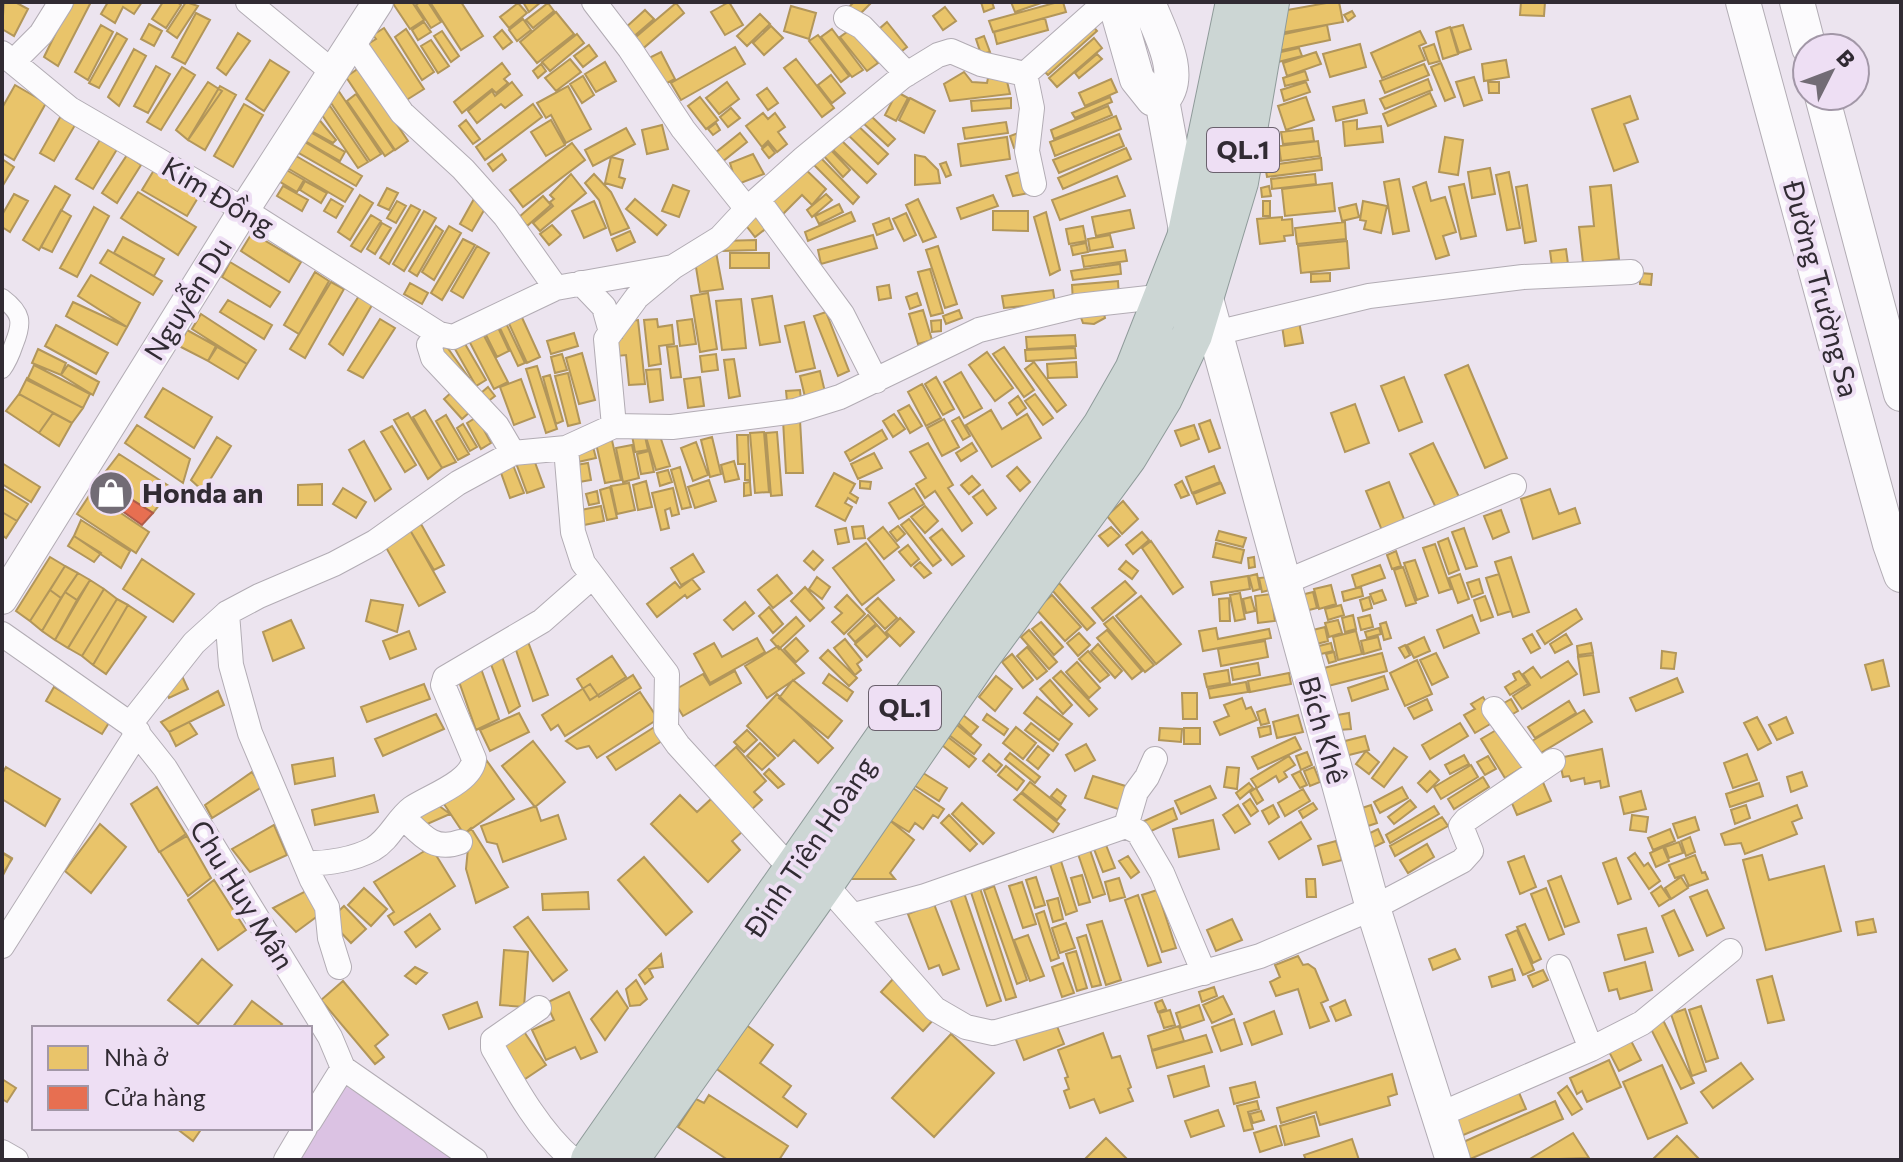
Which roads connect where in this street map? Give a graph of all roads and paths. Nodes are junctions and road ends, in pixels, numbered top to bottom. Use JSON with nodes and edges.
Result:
{"nodes":[{"id":1,"x":61,"y":2,"type":"edge"},
{"id":2,"x":248,"y":2,"type":"edge"},
{"id":3,"x":378,"y":2,"type":"edge"},
{"id":4,"x":594,"y":2,"type":"edge"},
{"id":5,"x":1106,"y":2,"type":"edge"},
{"id":6,"x":1115,"y":2,"type":"edge"},
{"id":7,"x":1148,"y":2,"type":"edge"},
{"id":8,"x":1236,"y":2,"type":"edge"},
{"id":9,"x":1269,"y":2,"type":"edge"},
{"id":10,"x":1743,"y":2,"type":"edge"},
{"id":11,"x":1797,"y":2,"type":"edge"},
{"id":12,"x":846,"y":18,"type":"dead end"},
{"id":13,"x":1805,"y":32,"type":"edge"},
{"id":14,"x":352,"y":41,"type":"junction"},
{"id":15,"x":8,"y":57,"type":"edge"},
{"id":16,"x":333,"y":72,"type":"junction"},
{"id":17,"x":907,"y":74,"type":"junction"},
{"id":18,"x":1025,"y":74,"type":"junction"},
{"id":19,"x":1162,"y":100,"type":"junction"},
{"id":20,"x":1826,"y":112,"type":"edge"},
{"id":21,"x":1034,"y":184,"type":"dead end"},
{"id":22,"x":753,"y":204,"type":"junction"},
{"id":23,"x":244,"y":210,"type":"junction"},
{"id":24,"x":1187,"y":238,"type":"junction"},
{"id":25,"x":673,"y":267,"type":"junction"},
{"id":26,"x":1631,"y":272,"type":"dead end"},
{"id":27,"x":581,"y":283,"type":"junction"},
{"id":28,"x":556,"y":288,"type":"junction"},
{"id":29,"x":1166,"y":296,"type":"junction"},
{"id":30,"x":2,"y":298,"type":"edge"},
{"id":31,"x":1211,"y":314,"type":"junction"},
{"id":32,"x":611,"y":332,"type":"junction"},
{"id":33,"x":439,"y":334,"type":"junction"},
{"id":34,"x":2,"y":369,"type":"edge"},
{"id":35,"x":876,"y":381,"type":"junction"},
{"id":36,"x":1901,"y":394,"type":"edge"},
{"id":37,"x":614,"y":426,"type":"junction"},
{"id":38,"x":566,"y":448,"type":"junction"},
{"id":39,"x":513,"y":453,"type":"junction"},
{"id":40,"x":1514,"y":486,"type":"dead end"},
{"id":41,"x":1901,"y":575,"type":"edge"},
{"id":42,"x":592,"y":577,"type":"junction"},
{"id":43,"x":1283,"y":583,"type":"junction"},
{"id":44,"x":2,"y":599,"type":"edge"},
{"id":45,"x":227,"y":613,"type":"junction"},
{"id":46,"x":2,"y":634,"type":"edge"},
{"id":47,"x":1494,"y":709,"type":"dead end"},
{"id":48,"x":134,"y":728,"type":"junction"},
{"id":49,"x":1155,"y":759,"type":"dead end"},
{"id":50,"x":403,"y":817,"type":"junction"},
{"id":51,"x":1126,"y":826,"type":"junction"},
{"id":52,"x":460,"y":842,"type":"dead end"},
{"id":53,"x":306,"y":863,"type":"junction"},
{"id":54,"x":809,"y":878,"type":"junction"},
{"id":55,"x":1373,"y":908,"type":"junction"},
{"id":56,"x":854,"y":915,"type":"junction"},
{"id":57,"x":2,"y":946,"type":"edge"},
{"id":58,"x":1730,"y":951,"type":"dead end"},
{"id":59,"x":339,"y":967,"type":"dead end"},
{"id":60,"x":1559,"y":967,"type":"dead end"},
{"id":61,"x":1204,"y":973,"type":"junction"},
{"id":62,"x":539,"y":1008,"type":"dead end"},
{"id":63,"x":1591,"y":1049,"type":"junction"},
{"id":64,"x":343,"y":1068,"type":"junction"},
{"id":65,"x":1441,"y":1114,"type":"junction"},
{"id":66,"x":312,"y":1118,"type":"edge"},
{"id":67,"x":304,"y":1130,"type":"edge"},
{"id":68,"x":2,"y":1152,"type":"edge"},
{"id":69,"x":569,"y":1157,"type":"edge"},
{"id":70,"x":16,"y":1160,"type":"edge"},
{"id":71,"x":286,"y":1160,"type":"edge"},
{"id":72,"x":475,"y":1160,"type":"edge"},
{"id":73,"x":628,"y":1160,"type":"edge"},
{"id":74,"x":1453,"y":1160,"type":"edge"}],
"edges":[{"from":1,"to":15,"type":"street"},
{"from":2,"to":16,"type":"street"},
{"from":3,"to":14,"type":"street","name":"Nguyễn Du"},
{"from":4,"to":22,"type":"street"},
{"from":5,"to":18,"type":"street"},
{"from":6,"to":19,"type":"main road"},
{"from":7,"to":19,"type":"main road"},
{"from":8,"to":24,"type":"highway","number":"QL.1"},
{"from":9,"to":31,"type":"highway","number":"QL.1"},
{"from":10,"to":41,"type":"main road","name":"Đường Trường Sa"},
{"from":11,"to":13,"type":"main road"},
{"from":12,"to":17,"type":"street"},
{"from":14,"to":16,"type":"street","name":"Nguyễn Du"},
{"from":14,"to":28,"type":"street"},
{"from":15,"to":23,"type":"street","name":"Kim Đồng"},
{"from":16,"to":23,"type":"street","name":"Nguyễn Du"},
{"from":17,"to":18,"type":"street"},
{"from":17,"to":22,"type":"street"},
{"from":18,"to":21,"type":"street"},
{"from":19,"to":24,"type":"main road","name":"Bích Khê"},
{"from":20,"to":36,"type":"main road","name":"Đường Trường Sa"},
{"from":22,"to":25,"type":"street"},
{"from":22,"to":35,"type":"street"},
{"from":23,"to":33,"type":"street","name":"Kim Đồng"},
{"from":23,"to":44,"type":"street","name":"Nguyễn Du"},
{"from":24,"to":29,"type":"highway","name":"Đinh Tiên Hoàng","number":"QL.1"},
{"from":24,"to":31,"type":"main road","name":"Bích Khê"},
{"from":25,"to":27,"type":"street"},
{"from":25,"to":32,"type":"street"},
{"from":26,"to":31,"type":"street"},
{"from":27,"to":28,"type":"street"},
{"from":27,"to":32,"type":"street"},
{"from":28,"to":33,"type":"street"},
{"from":29,"to":35,"type":"street"},
{"from":29,"to":54,"type":"highway","name":"Đinh Tiên Hoàng","number":"QL.1"},
{"from":30,"to":34,"type":"street"},
{"from":31,"to":43,"type":"main road","name":"Bích Khê"},
{"from":31,"to":54,"type":"highway","name":"Đinh Tiên Hoàng","number":"QL.1"},
{"from":32,"to":37,"type":"street"},
{"from":33,"to":39,"type":"street"},
{"from":35,"to":37,"type":"street"},
{"from":37,"to":38,"type":"street"},
{"from":38,"to":39,"type":"street"},
{"from":38,"to":42,"type":"street"},
{"from":39,"to":45,"type":"street"},
{"from":40,"to":43,"type":"street"},
{"from":42,"to":50,"type":"street"},
{"from":42,"to":54,"type":"street"},
{"from":43,"to":55,"type":"main road","name":"Bích Khê"},
{"from":45,"to":48,"type":"street"},
{"from":45,"to":53,"type":"street"},
{"from":46,"to":48,"type":"street","name":"Chu Huy Mân"},
{"from":47,"to":55,"type":"street"},
{"from":48,"to":57,"type":"street"},
{"from":48,"to":64,"type":"street","name":"Chu Huy Mân"},
{"from":49,"to":51,"type":"street"},
{"from":50,"to":52,"type":"street"},
{"from":50,"to":53,"type":"street"},
{"from":51,"to":56,"type":"street"},
{"from":51,"to":61,"type":"street"},
{"from":53,"to":59,"type":"street"},
{"from":54,"to":56,"type":"street"},
{"from":54,"to":69,"type":"highway","name":"Đinh Tiên Hoàng","number":"QL.1"},
{"from":54,"to":73,"type":"highway","name":"Đinh Tiên Hoàng","number":"QL.1"},
{"from":55,"to":61,"type":"street"},
{"from":55,"to":65,"type":"main road","name":"Bích Khê"},
{"from":56,"to":61,"type":"street"},
{"from":58,"to":63,"type":"street"},
{"from":60,"to":63,"type":"street"},
{"from":62,"to":69,"type":"street"},
{"from":63,"to":65,"type":"street"},
{"from":64,"to":66,"type":"street"},
{"from":64,"to":72,"type":"street"},
{"from":65,"to":74,"type":"main road","name":"Bích Khê"},
{"from":67,"to":71,"type":"street"},
{"from":68,"to":70,"type":"street"}]}
